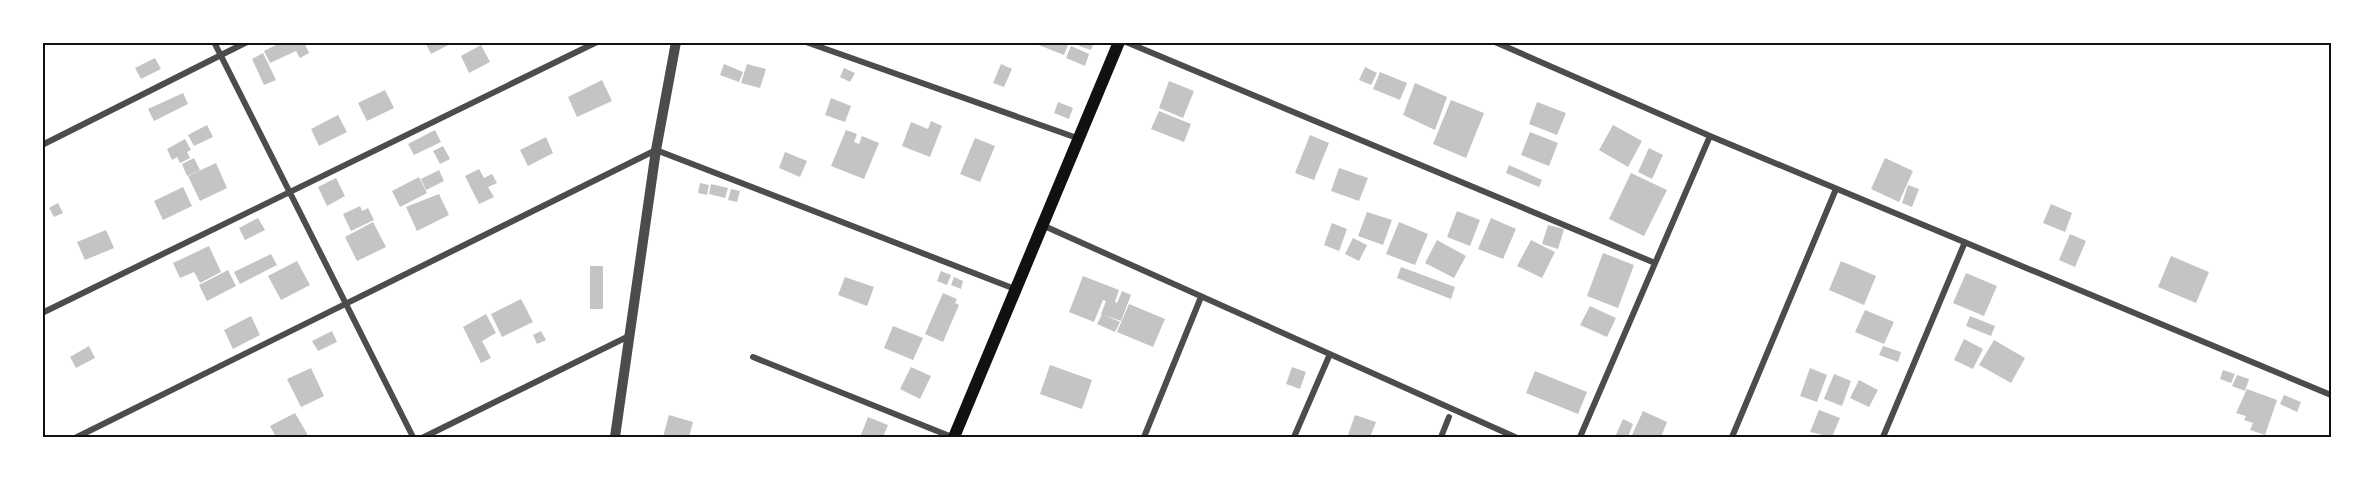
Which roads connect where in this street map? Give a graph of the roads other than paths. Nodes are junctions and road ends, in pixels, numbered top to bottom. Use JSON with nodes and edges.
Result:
{"nodes":[{"id":1,"x":214,"y":42,"type":"edge"},
{"id":2,"x":247,"y":42,"type":"edge"},
{"id":3,"x":597,"y":42,"type":"edge"},
{"id":4,"x":676,"y":42,"type":"edge"},
{"id":5,"x":806,"y":42,"type":"edge"},
{"id":6,"x":1119,"y":42,"type":"edge"},
{"id":7,"x":1126,"y":42,"type":"edge"},
{"id":8,"x":1495,"y":42,"type":"edge"},
{"id":9,"x":220,"y":55,"type":"junction"},
{"id":10,"x":1710,"y":136,"type":"junction"},
{"id":11,"x":1081,"y":139,"type":"junction"},
{"id":12,"x":42,"y":145,"type":"edge"},
{"id":13,"x":656,"y":150,"type":"junction"},
{"id":14,"x":1836,"y":189,"type":"junction"},
{"id":15,"x":289,"y":192,"type":"junction"},
{"id":16,"x":1042,"y":225,"type":"junction"},
{"id":17,"x":1965,"y":242,"type":"junction"},
{"id":18,"x":1655,"y":263,"type":"junction"},
{"id":19,"x":1016,"y":289,"type":"junction"},
{"id":20,"x":1202,"y":297,"type":"junction"},
{"id":21,"x":345,"y":304,"type":"junction"},
{"id":22,"x":42,"y":314,"type":"edge"},
{"id":23,"x":629,"y":336,"type":"junction"},
{"id":24,"x":1330,"y":354,"type":"junction"},
{"id":25,"x":753,"y":357,"type":"dead end"},
{"id":26,"x":2331,"y":395,"type":"edge"},
{"id":27,"x":1449,"y":417,"type":"dead end"},
{"id":28,"x":77,"y":437,"type":"edge"},
{"id":29,"x":413,"y":437,"type":"edge"},
{"id":30,"x":424,"y":437,"type":"edge"},
{"id":31,"x":615,"y":437,"type":"edge"},
{"id":32,"x":953,"y":437,"type":"edge"},
{"id":33,"x":1144,"y":437,"type":"edge"},
{"id":34,"x":1294,"y":437,"type":"edge"},
{"id":35,"x":1441,"y":437,"type":"edge"},
{"id":36,"x":1515,"y":437,"type":"edge"},
{"id":37,"x":1580,"y":437,"type":"edge"},
{"id":38,"x":1732,"y":437,"type":"edge"},
{"id":39,"x":1883,"y":437,"type":"edge"}],
"edges":[{"from":1,"to":9,"type":"street"},
{"from":2,"to":9,"type":"street"},
{"from":3,"to":15,"type":"street"},
{"from":4,"to":13,"type":"street"},
{"from":5,"to":11,"type":"street"},
{"from":6,"to":11,"type":"main road"},
{"from":7,"to":18,"type":"street"},
{"from":8,"to":10,"type":"street"},
{"from":9,"to":12,"type":"street"},
{"from":9,"to":15,"type":"street"},
{"from":10,"to":14,"type":"street"},
{"from":10,"to":18,"type":"street"},
{"from":11,"to":16,"type":"main road"},
{"from":13,"to":19,"type":"street"},
{"from":13,"to":21,"type":"street"},
{"from":13,"to":23,"type":"street"},
{"from":14,"to":17,"type":"street"},
{"from":14,"to":38,"type":"street"},
{"from":15,"to":21,"type":"street"},
{"from":15,"to":22,"type":"street"},
{"from":16,"to":19,"type":"main road"},
{"from":16,"to":20,"type":"street"},
{"from":17,"to":26,"type":"street"},
{"from":17,"to":39,"type":"street"},
{"from":18,"to":37,"type":"street"},
{"from":19,"to":32,"type":"main road"},
{"from":20,"to":24,"type":"street"},
{"from":20,"to":33,"type":"street"},
{"from":21,"to":28,"type":"street"},
{"from":21,"to":29,"type":"street"},
{"from":23,"to":30,"type":"street"},
{"from":23,"to":31,"type":"street"},
{"from":24,"to":34,"type":"street"},
{"from":24,"to":36,"type":"street"},
{"from":25,"to":32,"type":"street"},
{"from":27,"to":35,"type":"street"}]}
